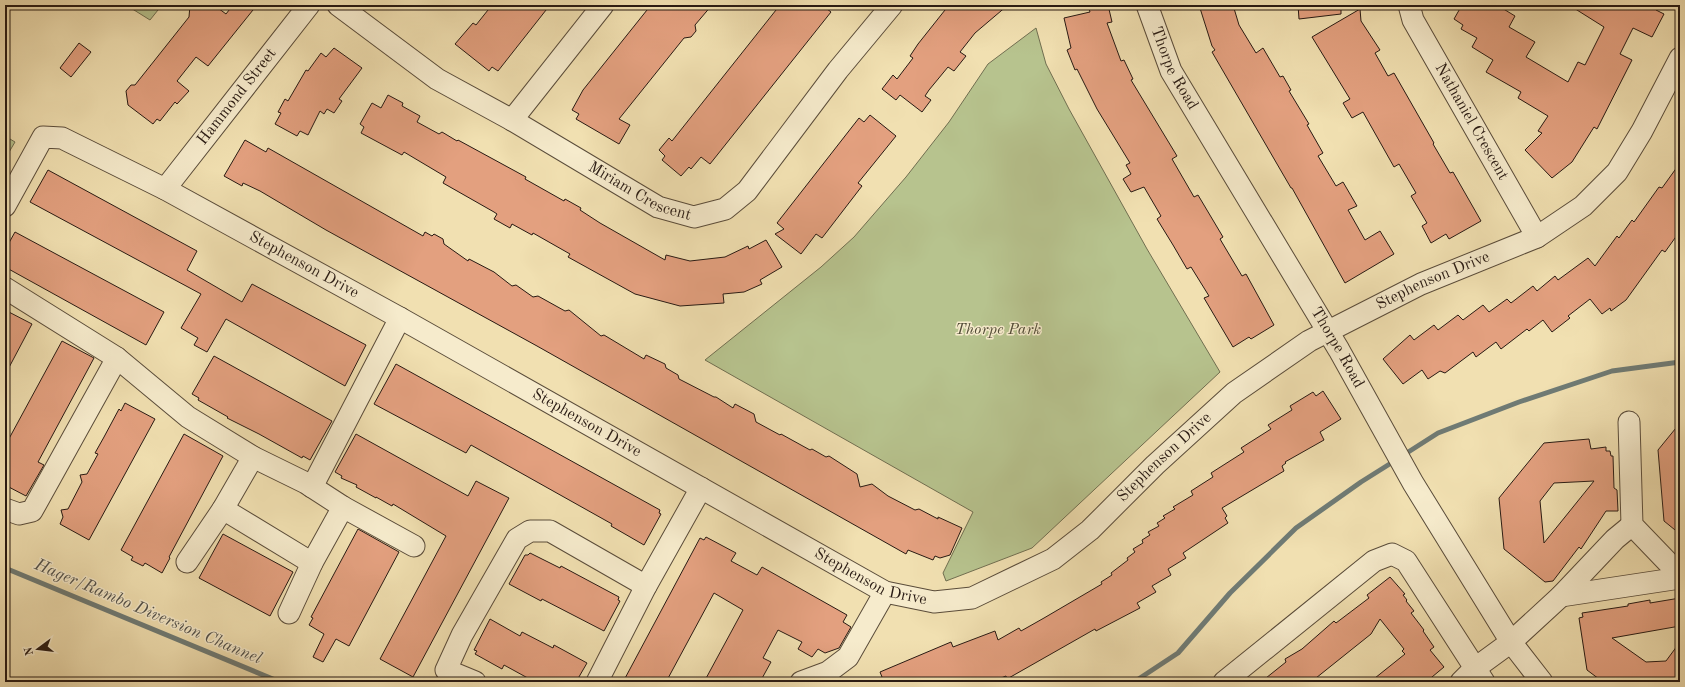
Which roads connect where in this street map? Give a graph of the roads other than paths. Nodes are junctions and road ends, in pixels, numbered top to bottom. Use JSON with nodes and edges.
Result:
{"nodes":[{"id":1,"x":309,"y":5,"type":"edge"},
{"id":2,"x":338,"y":5,"type":"edge"},
{"id":3,"x":603,"y":5,"type":"edge"},
{"id":4,"x":892,"y":5,"type":"edge"},
{"id":5,"x":1147,"y":5,"type":"edge"},
{"id":6,"x":1409,"y":5,"type":"edge"},
{"id":7,"x":1680,"y":58,"type":"edge"},
{"id":8,"x":512,"y":120,"type":"junction"},
{"id":9,"x":165,"y":189,"type":"junction"},
{"id":10,"x":5,"y":206,"type":"edge"},
{"id":11,"x":1537,"y":238,"type":"junction"},
{"id":12,"x":5,"y":288,"type":"edge"},
{"id":13,"x":400,"y":318,"type":"junction"},
{"id":14,"x":1328,"y":332,"type":"junction"},
{"id":15,"x":117,"y":358,"type":"junction"},
{"id":16,"x":1629,"y":422,"type":"dead end"},
{"id":17,"x":253,"y":457,"type":"junction"},
{"id":18,"x":312,"y":487,"type":"junction"},
{"id":19,"x":701,"y":488,"type":"junction"},
{"id":20,"x":343,"y":507,"type":"junction"},
{"id":21,"x":5,"y":509,"type":"edge"},
{"id":22,"x":223,"y":509,"type":"junction"},
{"id":23,"x":1632,"y":525,"type":"junction"},
{"id":24,"x":414,"y":546,"type":"dead end"},
{"id":25,"x":186,"y":562,"type":"dead end"},
{"id":26,"x":312,"y":562,"type":"junction"},
{"id":27,"x":1680,"y":575,"type":"edge"},
{"id":28,"x":1680,"y":578,"type":"edge"},
{"id":29,"x":646,"y":586,"type":"junction"},
{"id":30,"x":885,"y":592,"type":"junction"},
{"id":31,"x":1562,"y":596,"type":"junction"},
{"id":32,"x":289,"y":613,"type":"dead end"},
{"id":33,"x":1511,"y":642,"type":"junction"},
{"id":34,"x":1473,"y":678,"type":"edge"},
{"id":35,"x":475,"y":682,"type":"edge"},
{"id":36,"x":597,"y":682,"type":"edge"},
{"id":37,"x":801,"y":682,"type":"edge"},
{"id":38,"x":1224,"y":682,"type":"edge"},
{"id":39,"x":1542,"y":682,"type":"edge"}],
"edges":[{"from":1,"to":9,"type":"street","name":"Hammond Street"},
{"from":2,"to":8,"type":"street","name":"Miriam Crescent"},
{"from":3,"to":8,"type":"street"},
{"from":4,"to":8,"type":"street","name":"Miriam Crescent"},
{"from":5,"to":14,"type":"street","name":"Thorpe Road"},
{"from":6,"to":11,"type":"street","name":"Nathaniel Crescent"},
{"from":7,"to":11,"type":"street","name":"Stephenson Drive"},
{"from":9,"to":10,"type":"street","name":"Stephenson Drive"},
{"from":9,"to":13,"type":"street","name":"Stephenson Drive"},
{"from":11,"to":14,"type":"street","name":"Stephenson Drive"},
{"from":12,"to":15,"type":"street"},
{"from":13,"to":18,"type":"street"},
{"from":13,"to":19,"type":"street","name":"Stephenson Drive"},
{"from":14,"to":30,"type":"street","name":"Stephenson Drive"},
{"from":14,"to":33,"type":"street","name":"Thorpe Road"},
{"from":15,"to":17,"type":"street"},
{"from":15,"to":21,"type":"street"},
{"from":16,"to":23,"type":"street"},
{"from":17,"to":18,"type":"street"},
{"from":17,"to":22,"type":"street"},
{"from":18,"to":20,"type":"street"},
{"from":19,"to":29,"type":"street"},
{"from":19,"to":30,"type":"street","name":"Stephenson Drive"},
{"from":20,"to":24,"type":"street"},
{"from":20,"to":26,"type":"street"},
{"from":22,"to":25,"type":"street"},
{"from":22,"to":26,"type":"street"},
{"from":23,"to":27,"type":"street"},
{"from":23,"to":31,"type":"street"},
{"from":26,"to":32,"type":"street"},
{"from":28,"to":31,"type":"street"},
{"from":29,"to":35,"type":"street"},
{"from":29,"to":36,"type":"street"},
{"from":30,"to":37,"type":"street"},
{"from":31,"to":33,"type":"street"},
{"from":33,"to":34,"type":"street"},
{"from":33,"to":39,"type":"street","name":"Thorpe Road"},
{"from":34,"to":38,"type":"street"}]}
